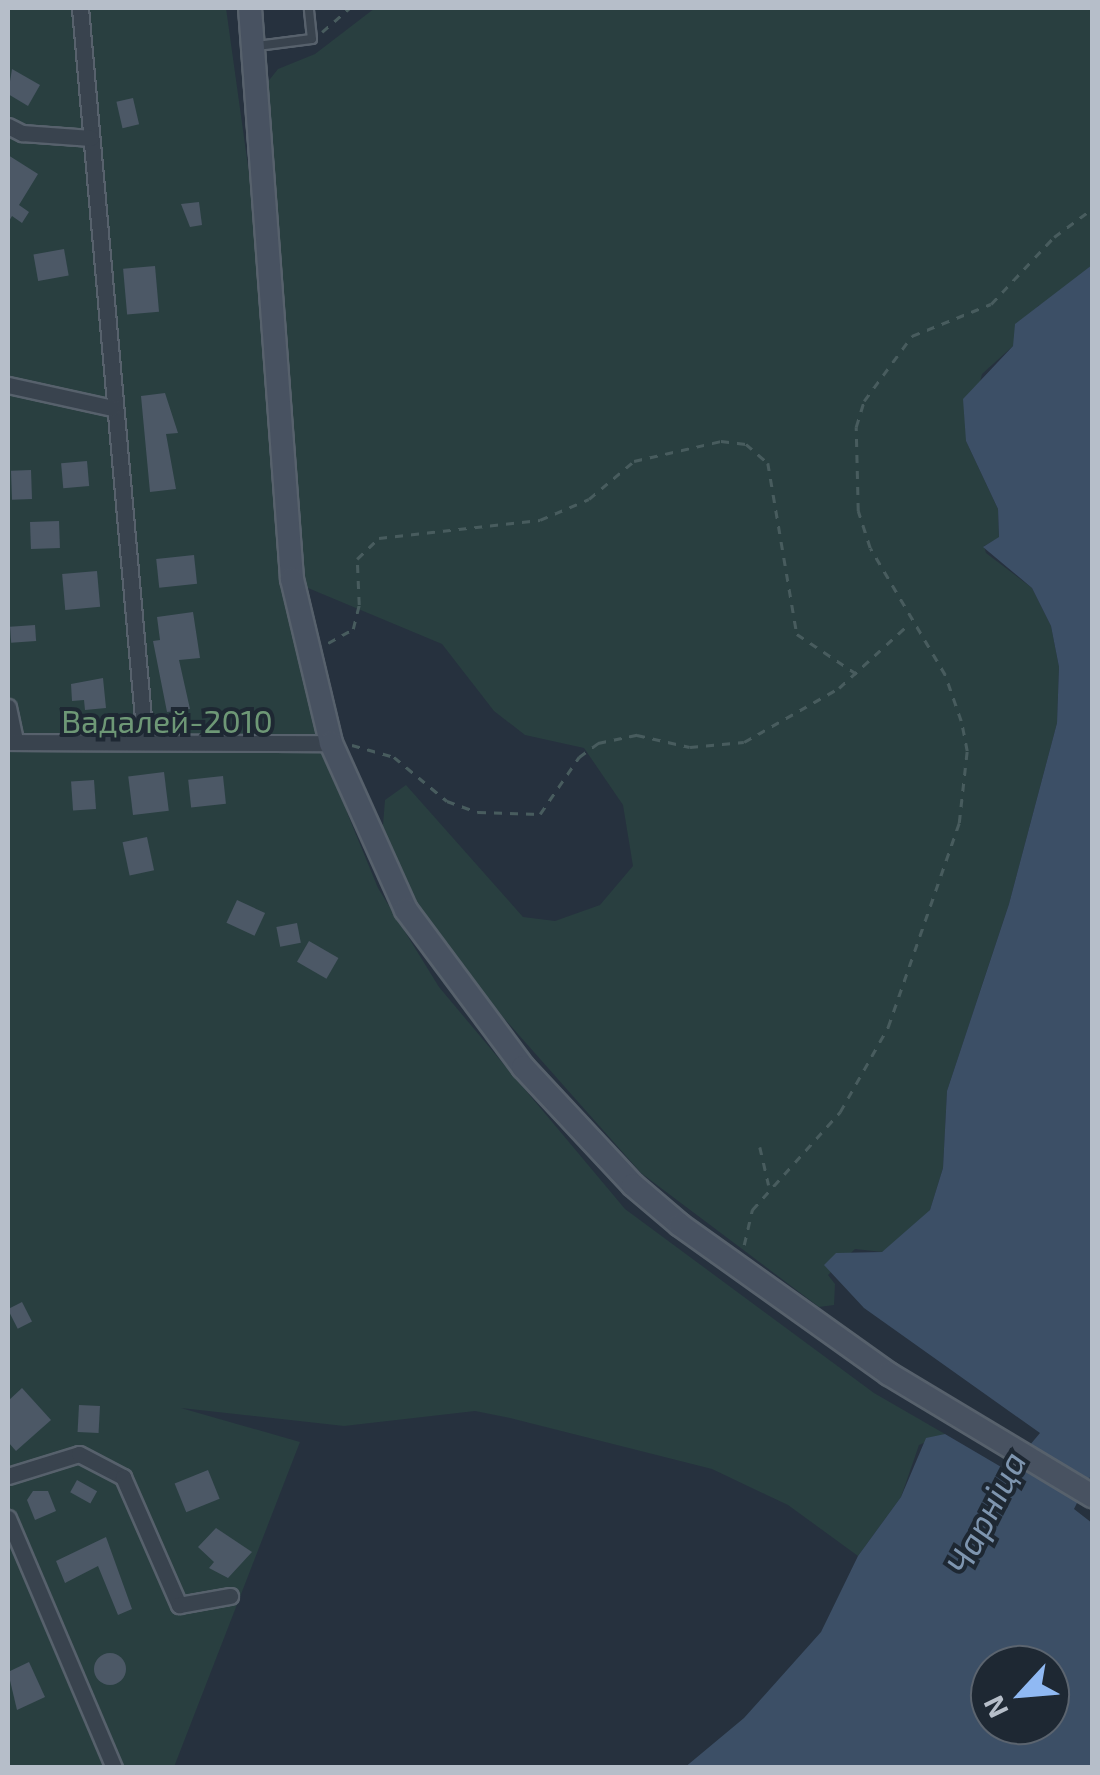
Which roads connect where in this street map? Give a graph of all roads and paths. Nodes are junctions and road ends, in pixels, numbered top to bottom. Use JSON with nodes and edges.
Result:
{"nodes":[{"id":1,"x":80,"y":8,"type":"edge"},
{"id":2,"x":250,"y":8,"type":"edge"},
{"id":3,"x":309,"y":8,"type":"edge"},
{"id":4,"x":350,"y":8,"type":"edge"},
{"id":5,"x":312,"y":39,"type":"junction"},
{"id":6,"x":253,"y":47,"type":"junction"},
{"id":7,"x":8,"y":126,"type":"edge"},
{"id":8,"x":91,"y":138,"type":"junction"},
{"id":9,"x":1092,"y":209,"type":"edge"},
{"id":10,"x":8,"y":385,"type":"edge"},
{"id":11,"x":113,"y":408,"type":"junction"},
{"id":12,"x":912,"y":622,"type":"junction"},
{"id":13,"x":308,"y":650,"type":"junction"},
{"id":14,"x":857,"y":674,"type":"junction"},
{"id":15,"x":8,"y":707,"type":"edge"},
{"id":16,"x":11,"y":742,"type":"edge"},
{"id":17,"x":146,"y":742,"type":"junction"},
{"id":18,"x":331,"y":743,"type":"junction"},
{"id":19,"x":760,"y":1147,"type":"dead end"},
{"id":20,"x":769,"y":1187,"type":"junction"},
{"id":21,"x":738,"y":1272,"type":"junction"},
{"id":22,"x":8,"y":1476,"type":"edge"},
{"id":23,"x":1092,"y":1496,"type":"edge"},
{"id":24,"x":8,"y":1518,"type":"edge"},
{"id":25,"x":230,"y":1596,"type":"dead end"},
{"id":26,"x":114,"y":1768,"type":"edge"}],
"edges":[{"from":1,"to":8,"type":"street"},
{"from":2,"to":6,"type":"street"},
{"from":3,"to":5,"type":"lane"},
{"from":4,"to":5,"type":"path"},
{"from":5,"to":6,"type":"lane"},
{"from":6,"to":13,"type":"street"},
{"from":7,"to":8,"type":"street"},
{"from":8,"to":11,"type":"street"},
{"from":9,"to":12,"type":"path"},
{"from":10,"to":11,"type":"street"},
{"from":11,"to":17,"type":"street"},
{"from":12,"to":14,"type":"path"},
{"from":12,"to":20,"type":"path"},
{"from":13,"to":14,"type":"path"},
{"from":13,"to":18,"type":"street"},
{"from":14,"to":18,"type":"path"},
{"from":15,"to":16,"type":"street"},
{"from":16,"to":17,"type":"street"},
{"from":17,"to":18,"type":"street"},
{"from":18,"to":21,"type":"street"},
{"from":19,"to":20,"type":"path"},
{"from":20,"to":21,"type":"path"},
{"from":21,"to":23,"type":"street"},
{"from":22,"to":25,"type":"street"},
{"from":24,"to":26,"type":"street"}]}
